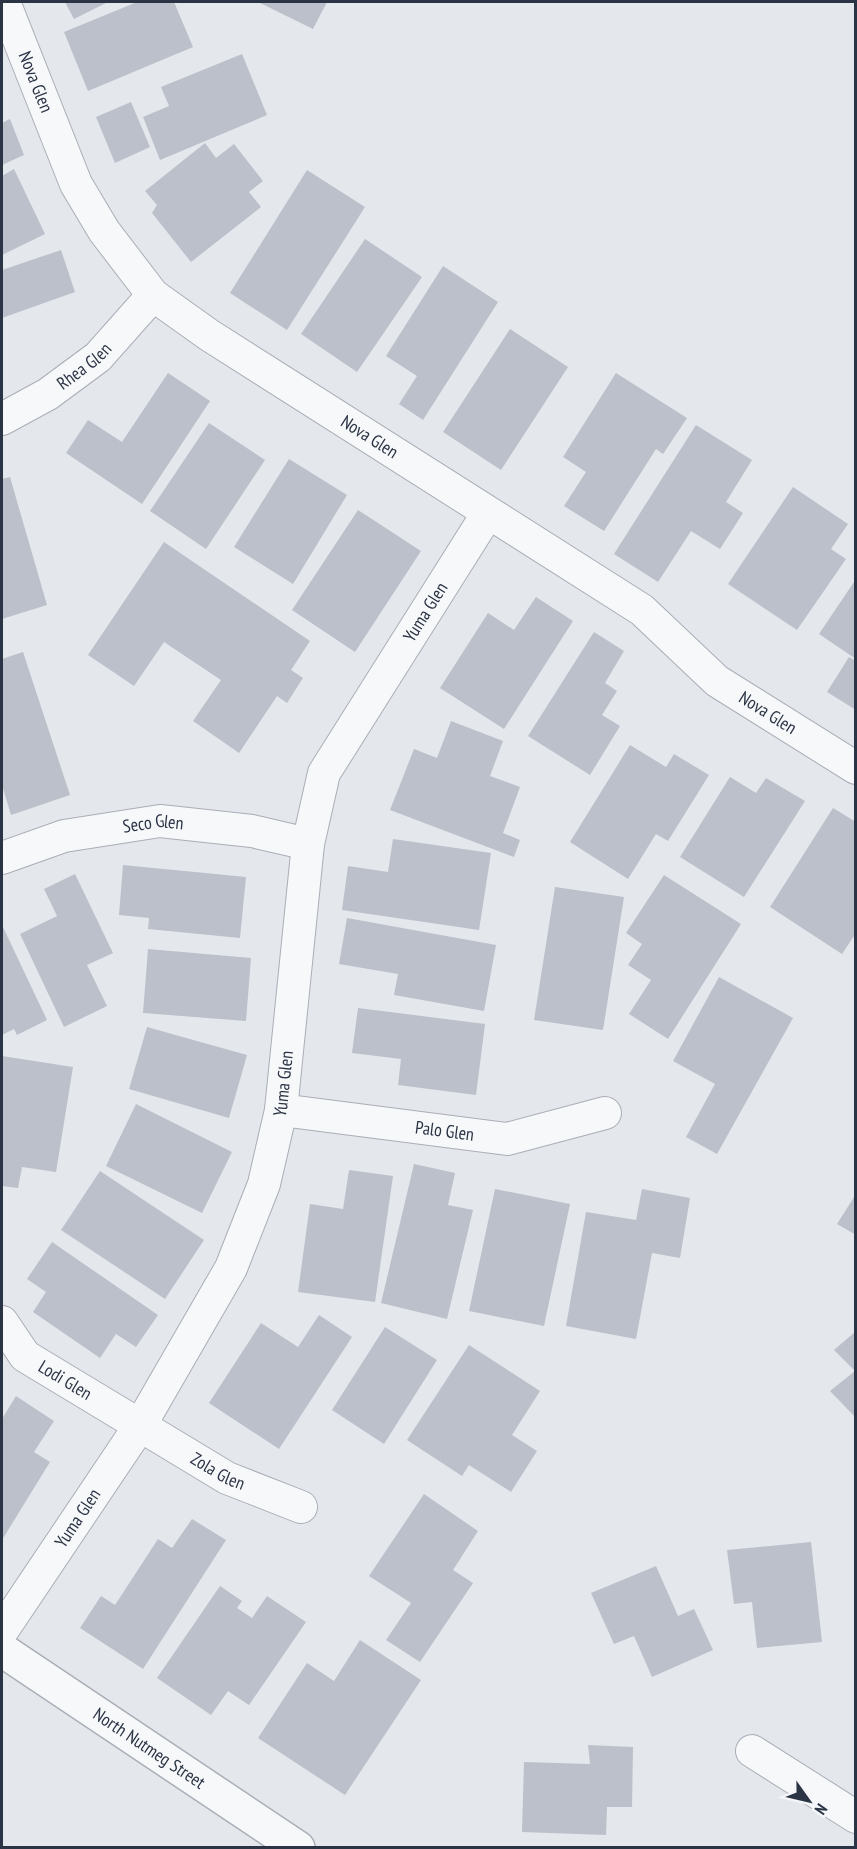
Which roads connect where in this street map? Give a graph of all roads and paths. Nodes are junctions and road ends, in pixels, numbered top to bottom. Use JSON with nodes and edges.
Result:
{"nodes":[{"id":1,"x":4,"y":2,"type":"edge"},
{"id":2,"x":153,"y":296,"type":"junction"},
{"id":3,"x":2,"y":419,"type":"edge"},
{"id":4,"x":488,"y":513,"type":"junction"},
{"id":5,"x":855,"y":768,"type":"edge"},
{"id":6,"x":308,"y":844,"type":"junction"},
{"id":7,"x":2,"y":858,"type":"edge"},
{"id":8,"x":281,"y":1110,"type":"junction"},
{"id":9,"x":605,"y":1113,"type":"dead end"},
{"id":10,"x":2,"y":1323,"type":"edge"},
{"id":11,"x":141,"y":1424,"type":"junction"},
{"id":12,"x":302,"y":1507,"type":"dead end"},
{"id":13,"x":2,"y":1631,"type":"edge"},
{"id":14,"x":2,"y":1650,"type":"edge"},
{"id":15,"x":753,"y":1751,"type":"dead end"},
{"id":16,"x":855,"y":1817,"type":"edge"},
{"id":17,"x":298,"y":1848,"type":"edge"}],
"edges":[{"from":1,"to":2,"type":"street","name":"Nova Glen"},
{"from":2,"to":3,"type":"street","name":"Rhea Glen"},
{"from":2,"to":4,"type":"street","name":"Nova Glen"},
{"from":4,"to":5,"type":"street","name":"Nova Glen"},
{"from":4,"to":6,"type":"street","name":"Yuma Glen"},
{"from":6,"to":7,"type":"street","name":"Seco Glen"},
{"from":6,"to":8,"type":"street","name":"Yuma Glen"},
{"from":8,"to":9,"type":"street","name":"Palo Glen"},
{"from":8,"to":11,"type":"street","name":"Yuma Glen"},
{"from":10,"to":11,"type":"street","name":"Lodi Glen"},
{"from":11,"to":12,"type":"street","name":"Zola Glen"},
{"from":11,"to":13,"type":"street","name":"Yuma Glen"},
{"from":14,"to":17,"type":"street","name":"North Nutmeg Street"},
{"from":15,"to":16,"type":"street"}]}
